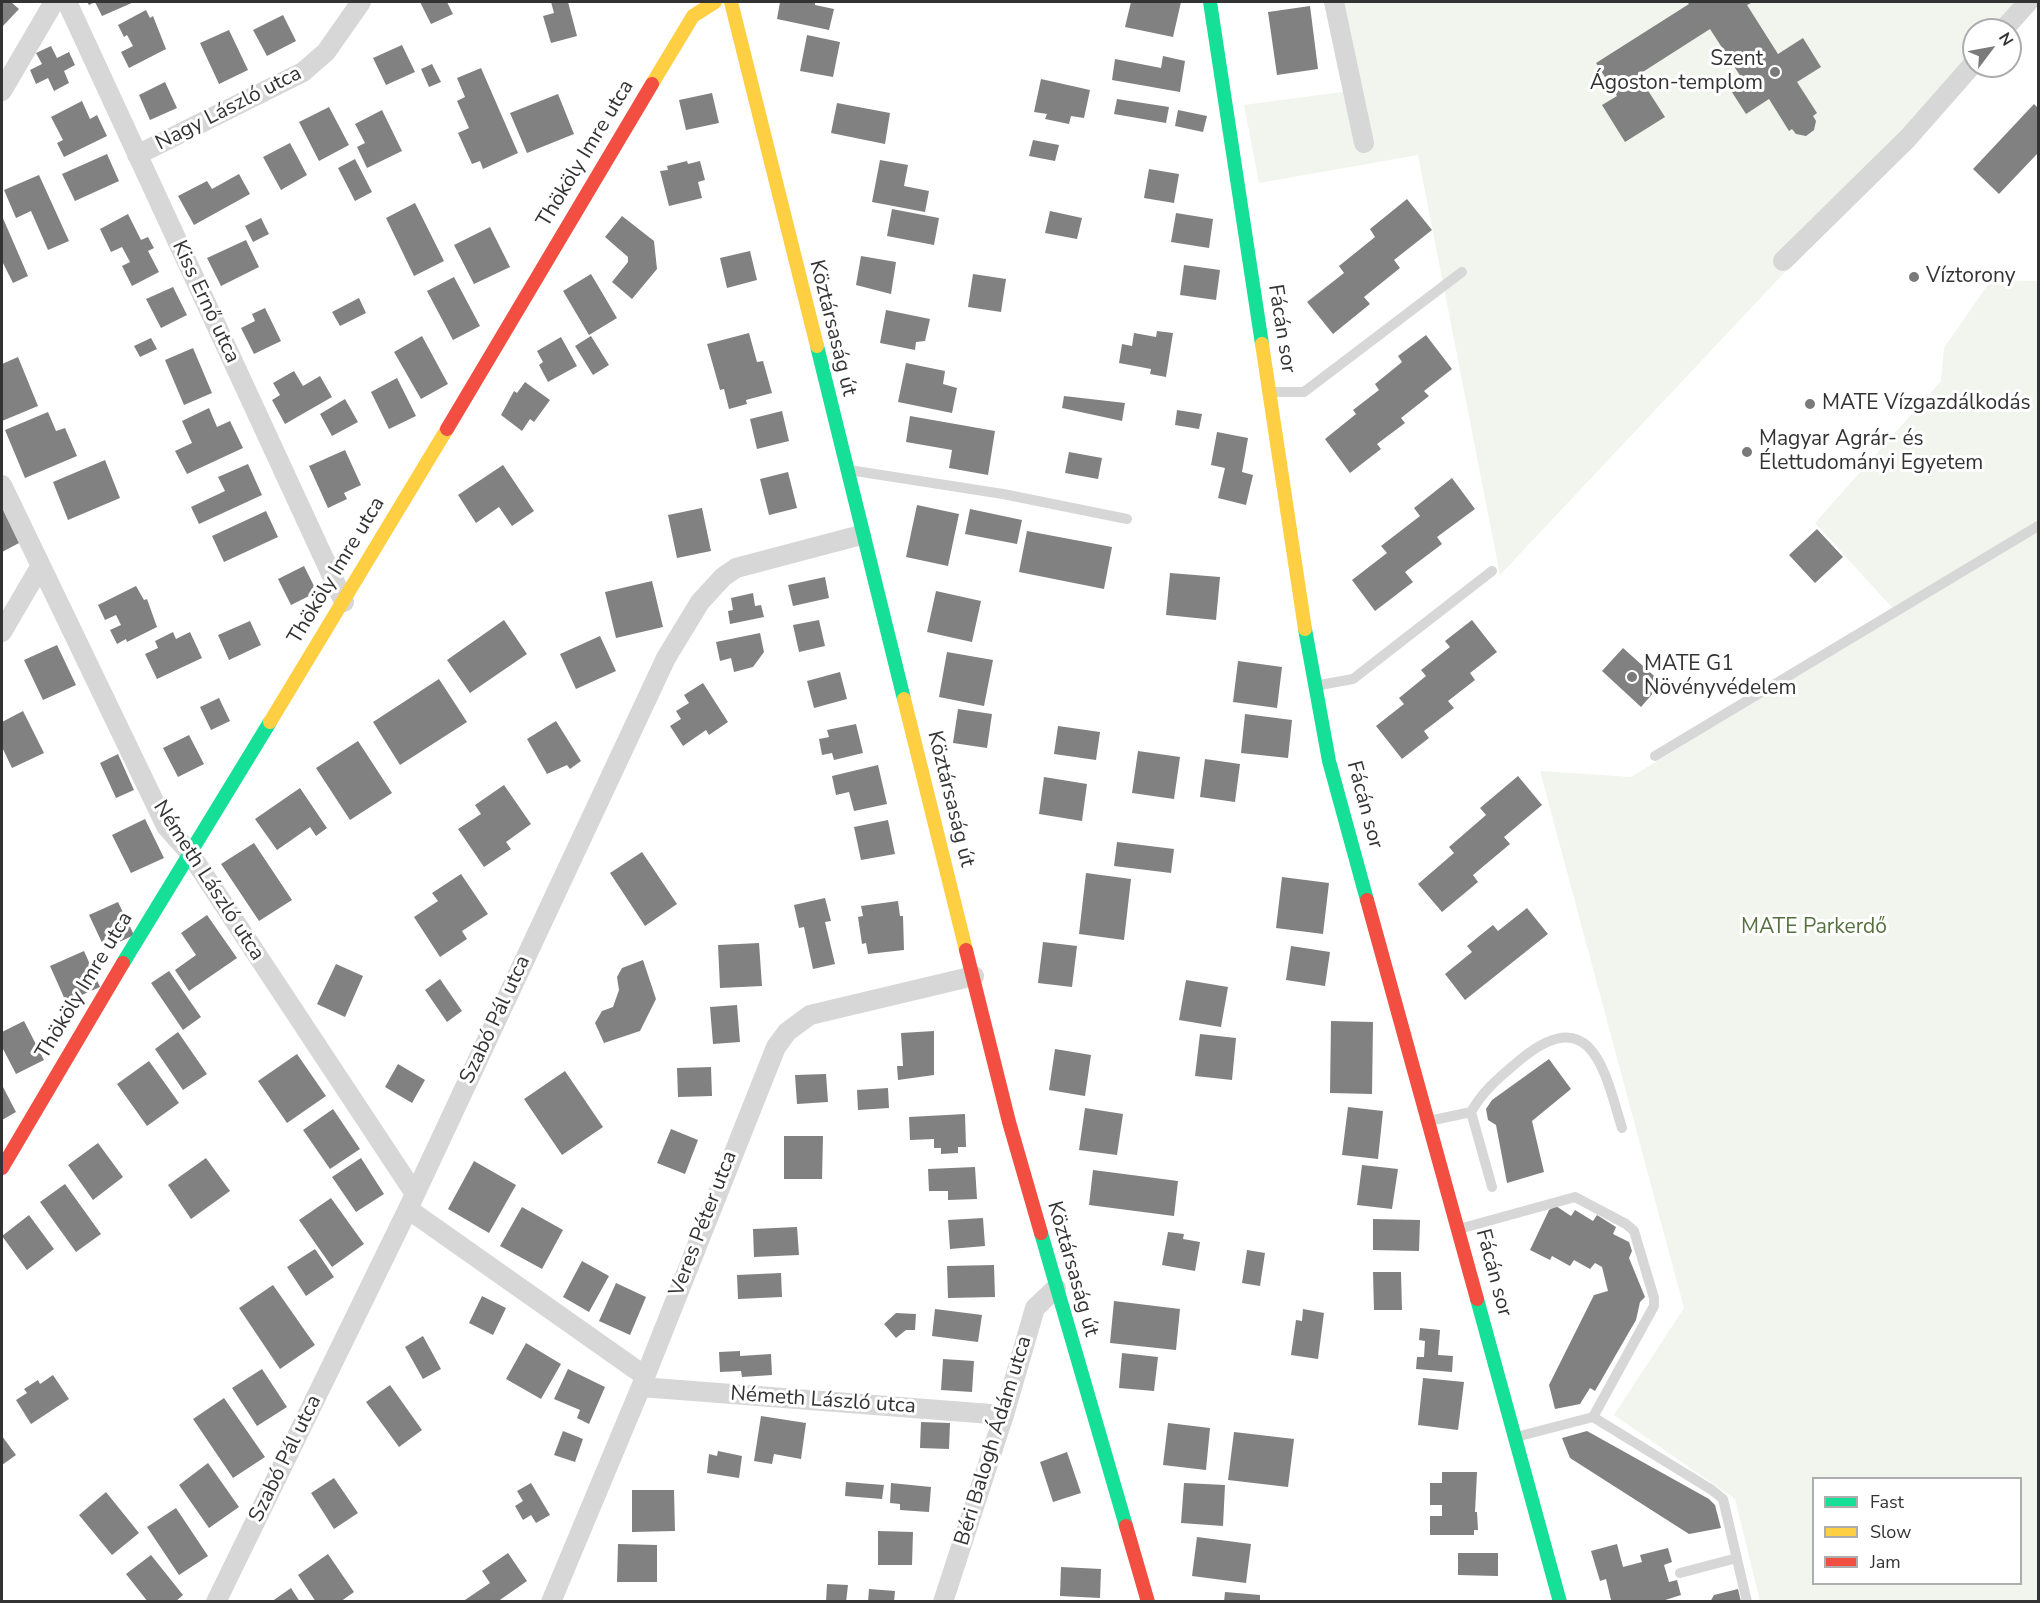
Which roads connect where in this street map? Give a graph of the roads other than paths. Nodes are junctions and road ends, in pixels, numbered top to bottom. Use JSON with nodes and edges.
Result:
{"nodes":[{"id":1,"x":54,"y":2,"type":"edge"},
{"id":2,"x":67,"y":2,"type":"edge"},
{"id":3,"x":361,"y":2,"type":"edge"},
{"id":4,"x":715,"y":2,"type":"edge"},
{"id":5,"x":731,"y":2,"type":"edge"},
{"id":6,"x":1210,"y":2,"type":"edge"},
{"id":7,"x":1334,"y":2,"type":"edge"},
{"id":8,"x":2028,"y":2,"type":"edge"},
{"id":9,"x":2014,"y":18,"type":"edge"},
{"id":10,"x":1962,"y":77,"type":"edge"},
{"id":11,"x":2,"y":91,"type":"edge"},
{"id":12,"x":1364,"y":143,"type":"dead end"},
{"id":13,"x":137,"y":155,"type":"junction"},
{"id":14,"x":1783,"y":261,"type":"dead end"},
{"id":15,"x":1462,"y":272,"type":"dead end"},
{"id":16,"x":1269,"y":392,"type":"junction"},
{"id":17,"x":845,"y":470,"type":"junction"},
{"id":18,"x":2,"y":486,"type":"edge"},
{"id":19,"x":1127,"y":519,"type":"dead end"},
{"id":20,"x":2038,"y":526,"type":"edge"},
{"id":21,"x":861,"y":535,"type":"junction"},
{"id":22,"x":40,"y":567,"type":"junction"},
{"id":23,"x":1492,"y":571,"type":"dead end"},
{"id":24,"x":344,"y":602,"type":"junction"},
{"id":25,"x":2,"y":632,"type":"edge"},
{"id":26,"x":1314,"y":686,"type":"junction"},
{"id":27,"x":1655,"y":756,"type":"dead end"},
{"id":28,"x":189,"y":852,"type":"junction"},
{"id":29,"x":974,"y":976,"type":"junction"},
{"id":30,"x":1471,"y":1112,"type":"junction"},
{"id":31,"x":1429,"y":1122,"type":"junction"},
{"id":32,"x":1622,"y":1128,"type":"dead end"},
{"id":33,"x":2,"y":1168,"type":"edge"},
{"id":34,"x":1492,"y":1187,"type":"dead end"},
{"id":35,"x":411,"y":1201,"type":"junction"},
{"id":36,"x":1459,"y":1229,"type":"junction"},
{"id":37,"x":1056,"y":1288,"type":"junction"},
{"id":38,"x":643,"y":1381,"type":"junction"},
{"id":39,"x":1004,"y":1415,"type":"junction"},
{"id":40,"x":1593,"y":1416,"type":"junction"},
{"id":41,"x":1516,"y":1437,"type":"junction"},
{"id":42,"x":1737,"y":1558,"type":"junction"},
{"id":43,"x":1680,"y":1573,"type":"dead end"},
{"id":44,"x":216,"y":1602,"type":"edge"},
{"id":45,"x":551,"y":1602,"type":"edge"},
{"id":46,"x":943,"y":1602,"type":"edge"},
{"id":47,"x":1148,"y":1602,"type":"edge"},
{"id":48,"x":1560,"y":1602,"type":"edge"},
{"id":49,"x":1747,"y":1602,"type":"edge"}],
"edges":[{"from":1,"to":11,"type":"street"},
{"from":2,"to":13,"type":"street","name":"Kiss Ernő utca"},
{"from":3,"to":13,"type":"street","name":"Nagy László utca"},
{"from":4,"to":24,"type":"street","name":"Thököly Imre utca"},
{"from":5,"to":17,"type":"street","name":"Köztársaság út"},
{"from":6,"to":16,"type":"street","name":"Fácán sor"},
{"from":7,"to":12,"type":"street"},
{"from":8,"to":9,"type":"street"},
{"from":10,"to":14,"type":"street"},
{"from":13,"to":24,"type":"street","name":"Kiss Ernő utca"},
{"from":15,"to":16,"type":"lane"},
{"from":16,"to":26,"type":"street","name":"Fácán sor"},
{"from":17,"to":19,"type":"lane"},
{"from":17,"to":21,"type":"street","name":"Köztársaság út"},
{"from":18,"to":22,"type":"street","name":"Németh László utca"},
{"from":20,"to":27,"type":"lane"},
{"from":21,"to":29,"type":"street","name":"Köztársaság út"},
{"from":21,"to":35,"type":"street","name":"Szabó Pál utca"},
{"from":22,"to":25,"type":"street"},
{"from":22,"to":28,"type":"street","name":"Németh László utca"},
{"from":23,"to":26,"type":"lane"},
{"from":24,"to":28,"type":"street","name":"Thököly Imre utca"},
{"from":26,"to":31,"type":"street","name":"Fácán sor"},
{"from":28,"to":33,"type":"street","name":"Thököly Imre utca"},
{"from":28,"to":35,"type":"street","name":"Németh László utca"},
{"from":29,"to":37,"type":"street","name":"Köztársaság út"},
{"from":29,"to":38,"type":"street","name":"Veres Péter utca"},
{"from":30,"to":31,"type":"lane"},
{"from":30,"to":32,"type":"lane"},
{"from":30,"to":34,"type":"lane"},
{"from":31,"to":36,"type":"street","name":"Fácán sor"},
{"from":35,"to":38,"type":"street","name":"Németh László utca"},
{"from":35,"to":44,"type":"street","name":"Szabó Pál utca"},
{"from":36,"to":40,"type":"lane"},
{"from":36,"to":41,"type":"street","name":"Fácán sor"},
{"from":37,"to":39,"type":"street","name":"Béri Balogh Ádám utca"},
{"from":37,"to":47,"type":"street","name":"Köztársaság út"},
{"from":38,"to":39,"type":"street","name":"Németh László utca"},
{"from":38,"to":45,"type":"street","name":"Veres Péter utca"},
{"from":39,"to":46,"type":"street","name":"Béri Balogh Ádám utca"},
{"from":40,"to":41,"type":"lane"},
{"from":40,"to":42,"type":"lane"},
{"from":41,"to":48,"type":"street","name":"Fácán sor"},
{"from":42,"to":43,"type":"lane"},
{"from":42,"to":49,"type":"lane"}]}
